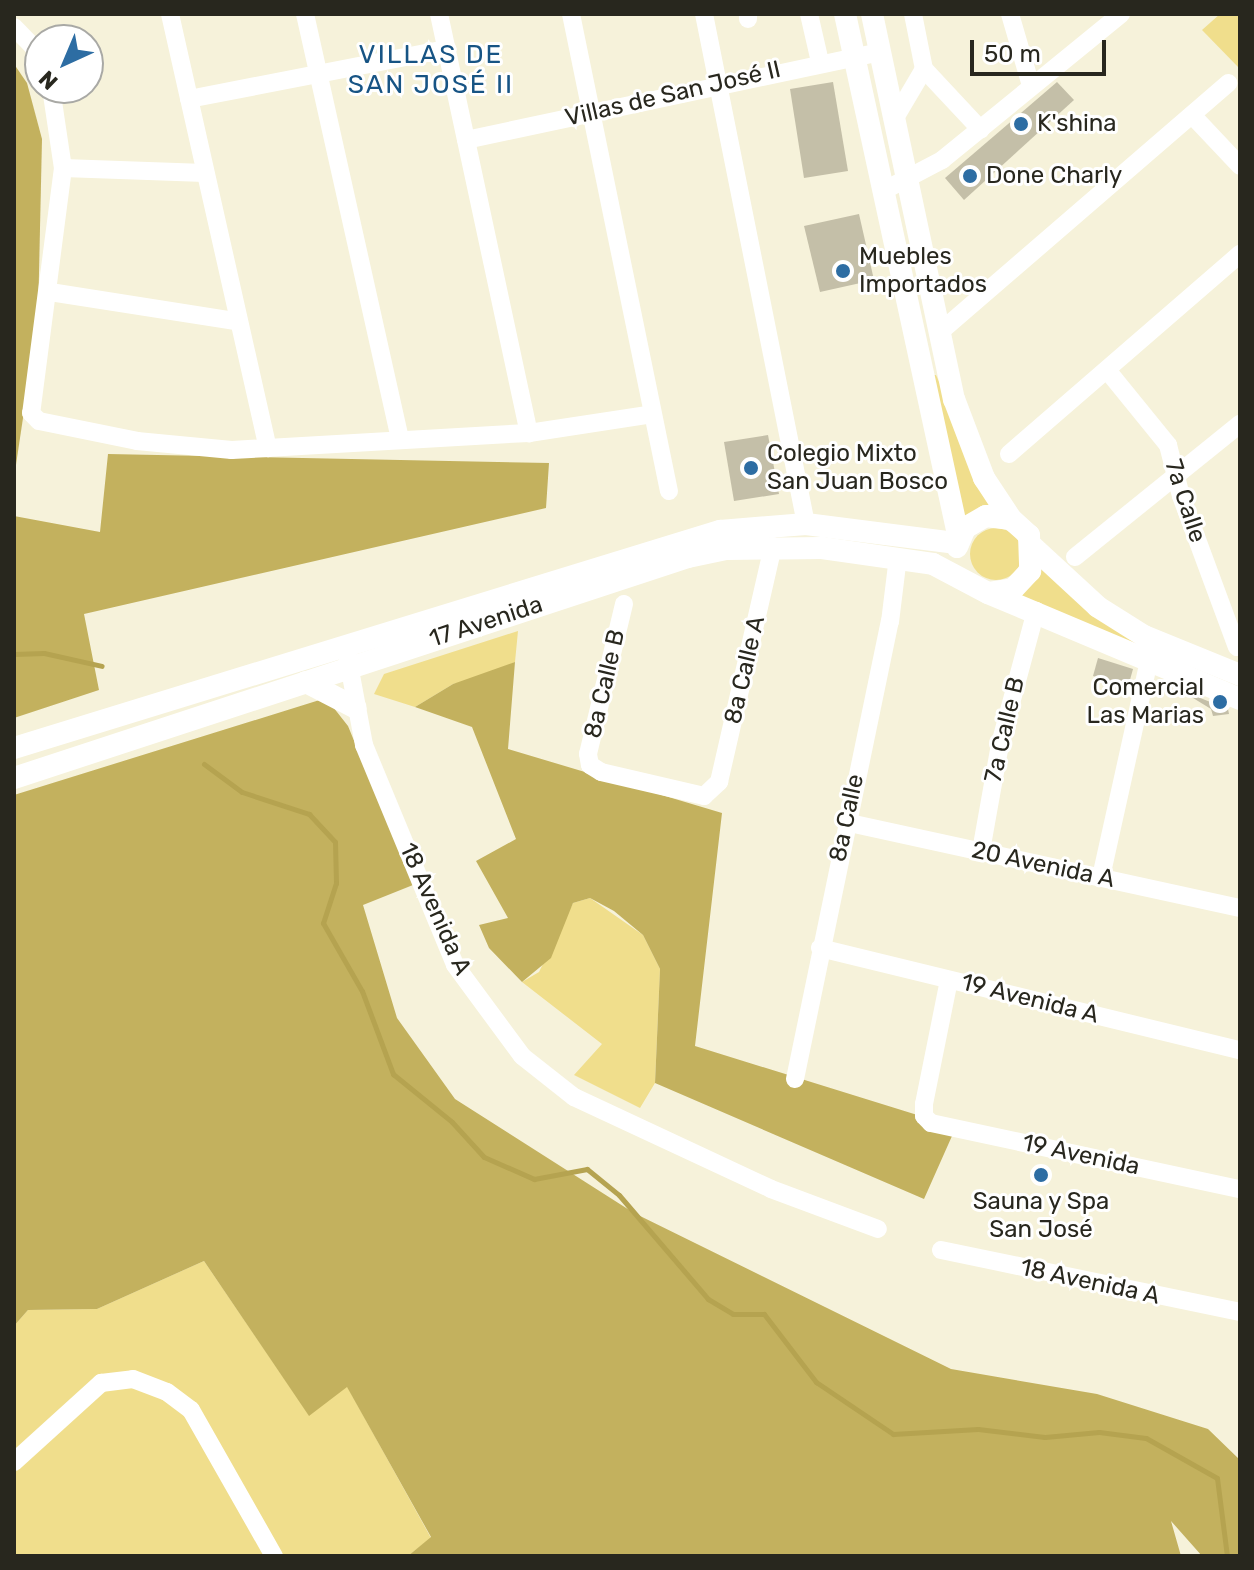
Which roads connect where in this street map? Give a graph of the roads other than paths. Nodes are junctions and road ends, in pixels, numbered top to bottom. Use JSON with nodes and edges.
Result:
{"nodes":[{"id":1,"x":170,"y":14,"type":"edge"},
{"id":2,"x":305,"y":14,"type":"edge"},
{"id":3,"x":439,"y":14,"type":"edge"},
{"id":4,"x":571,"y":14,"type":"edge"},
{"id":5,"x":704,"y":14,"type":"edge"},
{"id":6,"x":809,"y":14,"type":"edge"},
{"id":7,"x":845,"y":14,"type":"edge"},
{"id":8,"x":872,"y":14,"type":"edge"},
{"id":9,"x":913,"y":14,"type":"edge"},
{"id":10,"x":1010,"y":14,"type":"edge"},
{"id":11,"x":1121,"y":14,"type":"edge"},
{"id":12,"x":447,"y":49,"type":"junction"},
{"id":13,"x":881,"y":52,"type":"junction"},
{"id":14,"x":854,"y":55,"type":"junction"},
{"id":15,"x":820,"y":62,"type":"junction"},
{"id":16,"x":924,"y":69,"type":"junction"},
{"id":17,"x":318,"y":73,"type":"junction"},
{"id":18,"x":1228,"y":83,"type":"dead end"},
{"id":19,"x":719,"y":85,"type":"junction"},
{"id":20,"x":1031,"y":86,"type":"junction"},
{"id":21,"x":189,"y":99,"type":"junction"},
{"id":22,"x":53,"y":104,"type":"edge"},
{"id":23,"x":592,"y":115,"type":"junction"},
{"id":24,"x":1192,"y":115,"type":"junction"},
{"id":25,"x":895,"y":118,"type":"junction"},
{"id":26,"x":981,"y":130,"type":"junction"},
{"id":27,"x":466,"y":140,"type":"junction"},
{"id":28,"x":1240,"y":166,"type":"edge"},
{"id":29,"x":63,"y":168,"type":"junction"},
{"id":30,"x":205,"y":173,"type":"junction"},
{"id":31,"x":909,"y":180,"type":"junction"},
{"id":32,"x":883,"y":191,"type":"junction"},
{"id":33,"x":1240,"y":254,"type":"edge"},
{"id":34,"x":50,"y":292,"type":"junction"},
{"id":35,"x":236,"y":321,"type":"junction"},
{"id":36,"x":940,"y":332,"type":"junction"},
{"id":37,"x":1107,"y":370,"type":"junction"},
{"id":38,"x":653,"y":414,"type":"junction"},
{"id":39,"x":1240,"y":424,"type":"edge"},
{"id":40,"x":529,"y":433,"type":"junction"},
{"id":41,"x":400,"y":440,"type":"junction"},
{"id":42,"x":268,"y":448,"type":"junction"},
{"id":43,"x":1009,"y":454,"type":"dead end"},
{"id":44,"x":1175,"y":473,"type":"junction"},
{"id":45,"x":669,"y":491,"type":"dead end"},
{"id":46,"x":1011,"y":519,"type":"junction"},
{"id":47,"x":806,"y":524,"type":"junction"},
{"id":48,"x":958,"y":541,"type":"junction"},
{"id":49,"x":773,"y":546,"type":"junction"},
{"id":50,"x":1033,"y":547,"type":"junction"},
{"id":51,"x":898,"y":557,"type":"junction"},
{"id":52,"x":1075,"y":557,"type":"dead end"},
{"id":53,"x":966,"y":581,"type":"junction"},
{"id":54,"x":988,"y":593,"type":"junction"},
{"id":55,"x":624,"y":604,"type":"dead end"},
{"id":56,"x":1036,"y":611,"type":"junction"},
{"id":57,"x":345,"y":644,"type":"junction"},
{"id":58,"x":1237,"y":647,"type":"dead end"},
{"id":59,"x":1149,"y":661,"type":"junction"},
{"id":60,"x":348,"y":667,"type":"junction"},
{"id":61,"x":1240,"y":675,"type":"edge"},
{"id":62,"x":306,"y":682,"type":"junction"},
{"id":63,"x":1238,"y":704,"type":"edge"},
{"id":64,"x":356,"y":708,"type":"junction"},
{"id":65,"x":14,"y":748,"type":"edge"},
{"id":66,"x":590,"y":765,"type":"joint"},
{"id":67,"x":14,"y":778,"type":"edge"},
{"id":68,"x":845,"y":822,"type":"junction"},
{"id":69,"x":981,"y":851,"type":"junction"},
{"id":70,"x":1101,"y":877,"type":"junction"},
{"id":71,"x":1240,"y":908,"type":"edge"},
{"id":72,"x":820,"y":948,"type":"junction"},
{"id":73,"x":949,"y":980,"type":"junction"},
{"id":74,"x":1240,"y":1050,"type":"edge"},
{"id":75,"x":795,"y":1079,"type":"dead end"},
{"id":76,"x":1240,"y":1189,"type":"edge"},
{"id":77,"x":878,"y":1229,"type":"dead end"},
{"id":78,"x":941,"y":1250,"type":"dead end"},
{"id":79,"x":1240,"y":1312,"type":"edge"},
{"id":80,"x":14,"y":1462,"type":"edge"},
{"id":81,"x":274,"y":1556,"type":"edge"}],
"edges":[{"from":1,"to":21,"type":"street"},
{"from":2,"to":17,"type":"street"},
{"from":3,"to":12,"type":"street"},
{"from":4,"to":23,"type":"street"},
{"from":5,"to":19,"type":"street"},
{"from":6,"to":15,"type":"street"},
{"from":7,"to":14,"type":"main road"},
{"from":8,"to":13,"type":"main road"},
{"from":9,"to":16,"type":"street"},
{"from":10,"to":20,"type":"street"},
{"from":11,"to":20,"type":"street"},
{"from":12,"to":17,"type":"street"},
{"from":12,"to":27,"type":"street"},
{"from":13,"to":14,"type":"street","name":"Villas de San José II"},
{"from":13,"to":25,"type":"main road"},
{"from":14,"to":15,"type":"street","name":"Villas de San José II"},
{"from":14,"to":32,"type":"main road"},
{"from":15,"to":19,"type":"street","name":"Villas de San José II"},
{"from":16,"to":25,"type":"street"},
{"from":16,"to":26,"type":"street"},
{"from":17,"to":21,"type":"street"},
{"from":17,"to":41,"type":"street"},
{"from":18,"to":24,"type":"street"},
{"from":19,"to":23,"type":"street","name":"Villas de San José II"},
{"from":19,"to":47,"type":"street"},
{"from":20,"to":26,"type":"street"},
{"from":21,"to":30,"type":"street"},
{"from":22,"to":29,"type":"street"},
{"from":23,"to":27,"type":"street","name":"Villas de San José II"},
{"from":23,"to":38,"type":"street"},
{"from":24,"to":28,"type":"street"},
{"from":24,"to":36,"type":"street"},
{"from":25,"to":31,"type":"main road"},
{"from":26,"to":31,"type":"street"},
{"from":27,"to":40,"type":"street"},
{"from":29,"to":30,"type":"street"},
{"from":29,"to":34,"type":"street"},
{"from":30,"to":35,"type":"street"},
{"from":31,"to":32,"type":"street"},
{"from":31,"to":36,"type":"main road"},
{"from":32,"to":48,"type":"main road"},
{"from":33,"to":37,"type":"street"},
{"from":34,"to":35,"type":"street"},
{"from":34,"to":42,"type":"street"},
{"from":35,"to":42,"type":"street"},
{"from":36,"to":46,"type":"main road"},
{"from":37,"to":43,"type":"street"},
{"from":37,"to":44,"type":"street","name":"7a Calle"},
{"from":38,"to":40,"type":"street"},
{"from":38,"to":45,"type":"street"},
{"from":39,"to":44,"type":"street"},
{"from":40,"to":41,"type":"street"},
{"from":41,"to":42,"type":"street"},
{"from":44,"to":52,"type":"street"},
{"from":44,"to":58,"type":"street","name":"7a Calle"},
{"from":46,"to":48,"type":"main road"},
{"from":46,"to":50,"type":"main road"},
{"from":47,"to":48,"type":"main road","name":"17 Avenida"},
{"from":47,"to":57,"type":"main road","name":"17 Avenida"},
{"from":48,"to":53,"type":"main road"},
{"from":49,"to":51,"type":"main road","name":"17 Avenida"},
{"from":49,"to":60,"type":"main road","name":"17 Avenida"},
{"from":49,"to":66,"type":"street","name":"8a Calle A"},
{"from":50,"to":54,"type":"main road"},
{"from":50,"to":61,"type":"main road"},
{"from":51,"to":53,"type":"main road","name":"17 Avenida"},
{"from":51,"to":68,"type":"street","name":"8a Calle"},
{"from":53,"to":54,"type":"main road"},
{"from":54,"to":56,"type":"main road"},
{"from":55,"to":66,"type":"street","name":"8a Calle B"},
{"from":56,"to":59,"type":"main road"},
{"from":56,"to":69,"type":"street","name":"7a Calle B"},
{"from":57,"to":60,"type":"street","name":"18 Avenida A"},
{"from":57,"to":65,"type":"main road","name":"17 Avenida"},
{"from":59,"to":63,"type":"main road"},
{"from":59,"to":70,"type":"street"},
{"from":60,"to":62,"type":"main road","name":"17 Avenida"},
{"from":60,"to":64,"type":"street","name":"18 Avenida A"},
{"from":62,"to":64,"type":"main road"},
{"from":62,"to":67,"type":"main road","name":"17 Avenida"},
{"from":64,"to":77,"type":"street","name":"18 Avenida A"},
{"from":68,"to":69,"type":"street","name":"20 Avenida A"},
{"from":68,"to":72,"type":"street","name":"8a Calle"},
{"from":69,"to":70,"type":"street","name":"20 Avenida A"},
{"from":70,"to":71,"type":"street","name":"20 Avenida A"},
{"from":72,"to":73,"type":"street","name":"19 Avenida A"},
{"from":72,"to":75,"type":"street","name":"8a Calle"},
{"from":73,"to":74,"type":"street","name":"19 Avenida A"},
{"from":73,"to":76,"type":"street","name":"19 Avenida"},
{"from":78,"to":79,"type":"street","name":"18 Avenida A"},
{"from":80,"to":81,"type":"street"}]}
